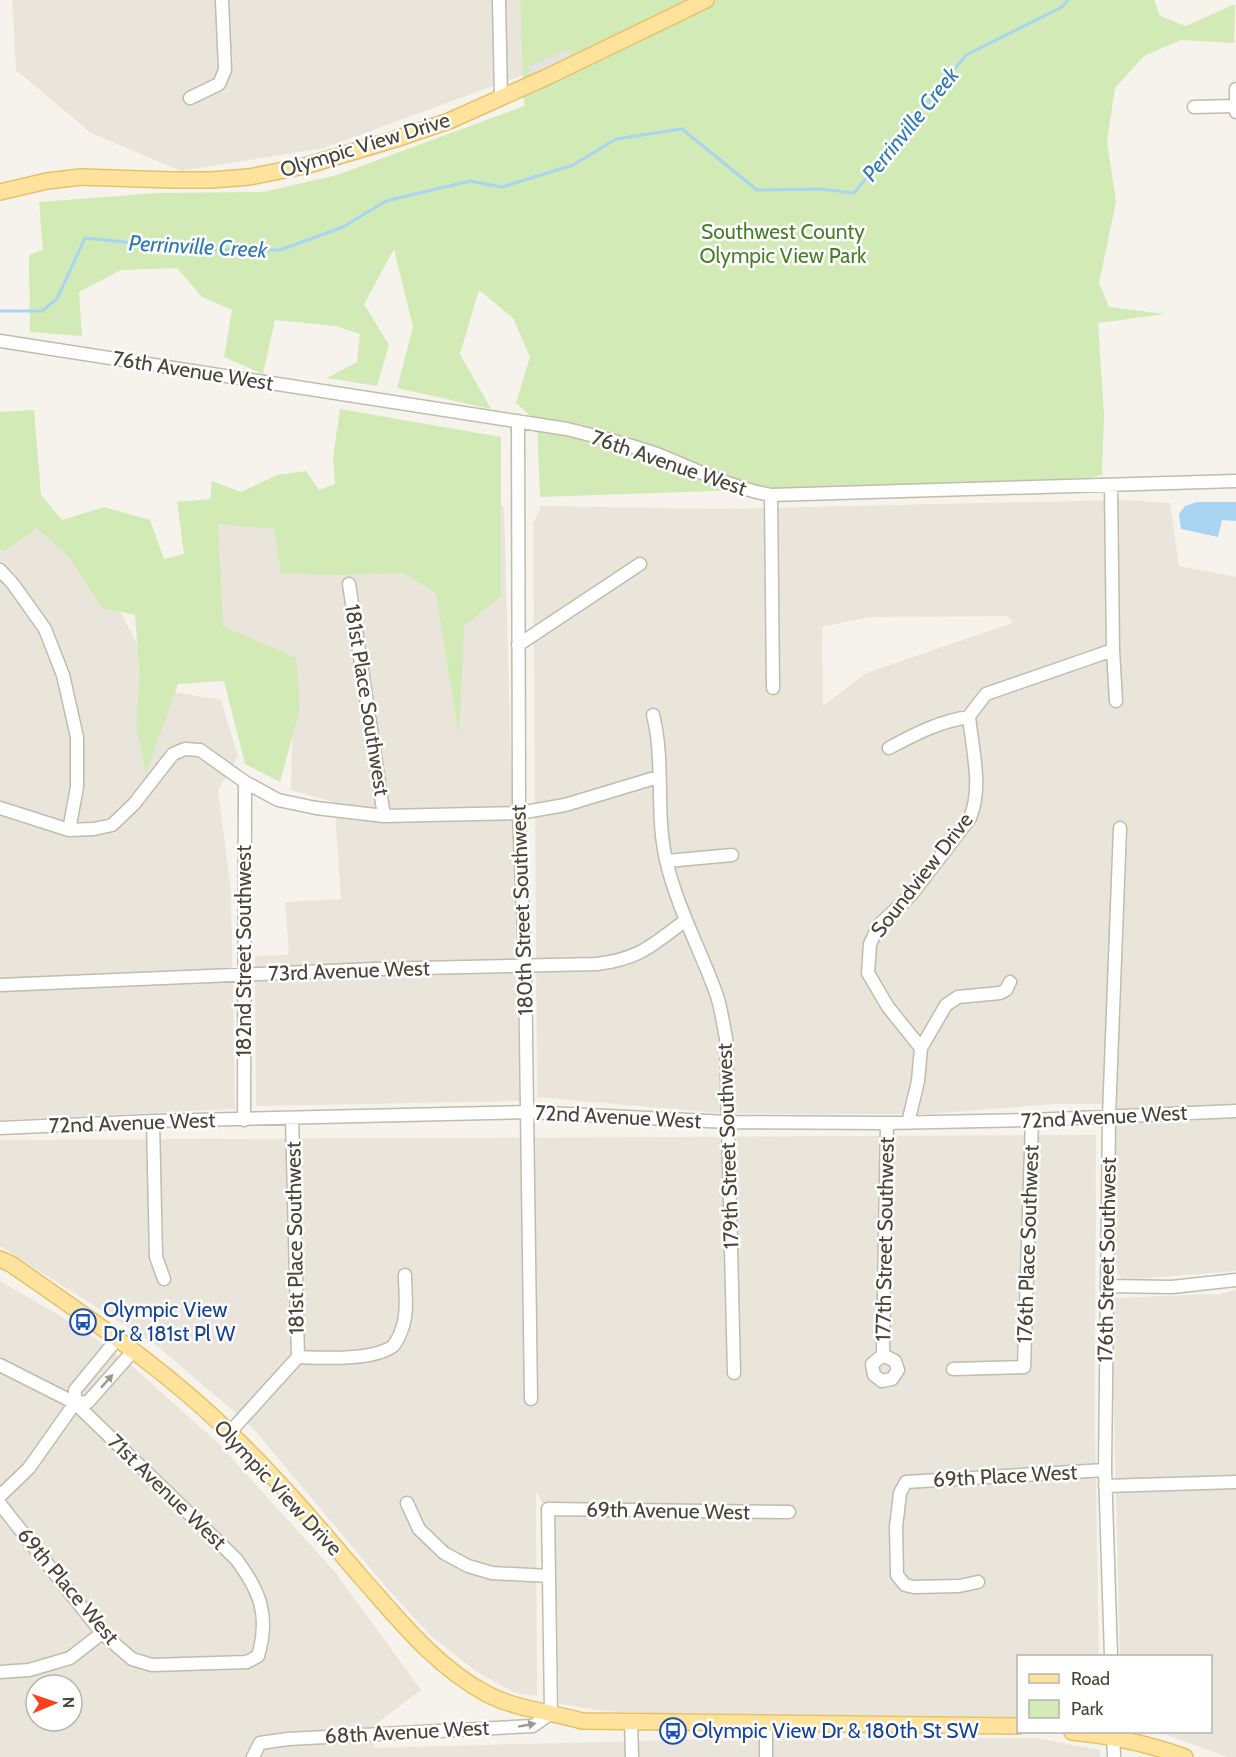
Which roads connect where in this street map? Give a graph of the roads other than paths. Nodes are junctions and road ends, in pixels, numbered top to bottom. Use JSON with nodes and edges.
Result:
{"nodes":[{"id":1,"x":222,"y":0,"type":"edge"},
{"id":2,"x":499,"y":0,"type":"edge"},
{"id":3,"x":706,"y":0,"type":"edge"},
{"id":4,"x":1236,"y":89,"type":"edge"},
{"id":5,"x":190,"y":98,"type":"dead end"},
{"id":6,"x":501,"y":98,"type":"junction"},
{"id":7,"x":1194,"y":107,"type":"dead end"},
{"id":8,"x":1235,"y":110,"type":"edge"},
{"id":9,"x":0,"y":192,"type":"edge"},
{"id":10,"x":0,"y":341,"type":"edge"},
{"id":11,"x":518,"y":421,"type":"junction"},
{"id":12,"x":1236,"y":481,"type":"edge"},
{"id":13,"x":1111,"y":485,"type":"junction"},
{"id":14,"x":771,"y":495,"type":"junction"},
{"id":15,"x":640,"y":564,"type":"dead end"},
{"id":16,"x":0,"y":570,"type":"edge"},
{"id":17,"x":349,"y":584,"type":"dead end"},
{"id":18,"x":518,"y":645,"type":"junction"},
{"id":19,"x":1113,"y":650,"type":"junction"},
{"id":20,"x":773,"y":688,"type":"dead end"},
{"id":21,"x":1116,"y":701,"type":"dead end"},
{"id":22,"x":653,"y":715,"type":"dead end"},
{"id":23,"x":969,"y":717,"type":"junction"},
{"id":24,"x":889,"y":748,"type":"dead end"},
{"id":25,"x":658,"y":777,"type":"junction"},
{"id":26,"x":245,"y":782,"type":"junction"},
{"id":27,"x":0,"y":808,"type":"edge"},
{"id":28,"x":519,"y":813,"type":"junction"},
{"id":29,"x":384,"y":816,"type":"junction"},
{"id":30,"x":1120,"y":828,"type":"dead end"},
{"id":31,"x":69,"y":830,"type":"junction"},
{"id":32,"x":732,"y":855,"type":"dead end"},
{"id":33,"x":667,"y":861,"type":"junction"},
{"id":34,"x":686,"y":920,"type":"junction"},
{"id":35,"x":525,"y":964,"type":"junction"},
{"id":36,"x":243,"y":975,"type":"junction"},
{"id":37,"x":1010,"y":982,"type":"dead end"},
{"id":38,"x":0,"y":985,"type":"edge"},
{"id":39,"x":921,"y":1048,"type":"junction"},
{"id":40,"x":1236,"y":1111,"type":"edge"},
{"id":41,"x":526,"y":1112,"type":"junction"},
{"id":42,"x":1110,"y":1116,"type":"junction"},
{"id":43,"x":292,"y":1118,"type":"junction"},
{"id":44,"x":244,"y":1120,"type":"junction"},
{"id":45,"x":1032,"y":1120,"type":"junction"},
{"id":46,"x":153,"y":1121,"type":"junction"},
{"id":47,"x":728,"y":1122,"type":"junction"},
{"id":48,"x":908,"y":1123,"type":"junction"},
{"id":49,"x":887,"y":1124,"type":"junction"},
{"id":50,"x":0,"y":1128,"type":"edge"},
{"id":51,"x":0,"y":1259,"type":"edge"},
{"id":52,"x":405,"y":1275,"type":"dead end"},
{"id":53,"x":164,"y":1279,"type":"dead end"},
{"id":54,"x":1236,"y":1280,"type":"edge"},
{"id":55,"x":1107,"y":1286,"type":"junction"},
{"id":56,"x":118,"y":1338,"type":"junction"},
{"id":57,"x":134,"y":1350,"type":"junction"},
{"id":58,"x":883,"y":1355,"type":"dead end"},
{"id":59,"x":298,"y":1358,"type":"junction"},
{"id":60,"x":0,"y":1365,"type":"edge"},
{"id":61,"x":953,"y":1369,"type":"dead end"},
{"id":62,"x":734,"y":1373,"type":"dead end"},
{"id":63,"x":531,"y":1399,"type":"dead end"},
{"id":64,"x":75,"y":1403,"type":"junction"},
{"id":65,"x":230,"y":1432,"type":"junction"},
{"id":66,"x":1105,"y":1470,"type":"junction"},
{"id":67,"x":1236,"y":1482,"type":"edge"},
{"id":68,"x":1105,"y":1486,"type":"junction"},
{"id":69,"x":0,"y":1496,"type":"edge"},
{"id":70,"x":407,"y":1503,"type":"dead end"},
{"id":71,"x":0,"y":1504,"type":"edge"},
{"id":72,"x":789,"y":1512,"type":"dead end"},
{"id":73,"x":548,"y":1576,"type":"junction"},
{"id":74,"x":978,"y":1582,"type":"dead end"},
{"id":75,"x":102,"y":1633,"type":"junction"},
{"id":76,"x":1111,"y":1655,"type":"edge"},
{"id":77,"x":247,"y":1662,"type":"joint"},
{"id":78,"x":0,"y":1672,"type":"edge"},
{"id":79,"x":551,"y":1713,"type":"junction"},
{"id":80,"x":631,"y":1722,"type":"junction"},
{"id":81,"x":766,"y":1724,"type":"junction"},
{"id":82,"x":1017,"y":1726,"type":"edge"},
{"id":83,"x":1113,"y":1734,"type":"edge"},
{"id":84,"x":253,"y":1757,"type":"edge"},
{"id":85,"x":632,"y":1757,"type":"edge"},
{"id":86,"x":766,"y":1757,"type":"edge"},
{"id":87,"x":1114,"y":1757,"type":"edge"},
{"id":88,"x":1185,"y":1757,"type":"edge"}],
"edges":[{"from":1,"to":5,"type":"street"},
{"from":2,"to":6,"type":"street"},
{"from":3,"to":6,"type":"main road","name":"Olympic View Drive"},
{"from":4,"to":8,"type":"street"},
{"from":6,"to":9,"type":"main road","name":"Olympic View Drive"},
{"from":7,"to":8,"type":"street"},
{"from":10,"to":11,"type":"street","name":"76th Avenue West"},
{"from":11,"to":14,"type":"street","name":"76th Avenue West"},
{"from":11,"to":18,"type":"street","name":"180th Street Southwest"},
{"from":12,"to":13,"type":"street","name":"76th Avenue West"},
{"from":13,"to":14,"type":"street","name":"76th Avenue West"},
{"from":13,"to":19,"type":"street"},
{"from":14,"to":20,"type":"street"},
{"from":15,"to":18,"type":"street"},
{"from":16,"to":31,"type":"street"},
{"from":17,"to":29,"type":"street","name":"181st Place Southwest"},
{"from":18,"to":28,"type":"street","name":"180th Street Southwest"},
{"from":19,"to":21,"type":"street"},
{"from":19,"to":23,"type":"street"},
{"from":22,"to":25,"type":"street","name":"179th Street Southwest"},
{"from":23,"to":24,"type":"street"},
{"from":23,"to":39,"type":"street","name":"Soundview Drive"},
{"from":25,"to":28,"type":"street"},
{"from":25,"to":33,"type":"street","name":"179th Street Southwest"},
{"from":26,"to":29,"type":"street"},
{"from":26,"to":31,"type":"street"},
{"from":26,"to":36,"type":"street","name":"182nd Street Southwest"},
{"from":27,"to":31,"type":"street"},
{"from":28,"to":29,"type":"street"},
{"from":28,"to":35,"type":"street","name":"180th Street Southwest"},
{"from":30,"to":42,"type":"street","name":"176th Street Southwest"},
{"from":32,"to":33,"type":"street"},
{"from":33,"to":34,"type":"street","name":"179th Street Southwest"},
{"from":34,"to":35,"type":"street","name":"73rd Avenue West"},
{"from":34,"to":47,"type":"street","name":"179th Street Southwest"},
{"from":35,"to":36,"type":"street","name":"73rd Avenue West"},
{"from":35,"to":41,"type":"street","name":"180th Street Southwest"},
{"from":36,"to":38,"type":"street","name":"73rd Avenue West"},
{"from":36,"to":44,"type":"street","name":"182nd Street Southwest"},
{"from":37,"to":39,"type":"street"},
{"from":39,"to":48,"type":"street"},
{"from":40,"to":42,"type":"street","name":"72nd Avenue West"},
{"from":41,"to":43,"type":"street","name":"72nd Avenue West"},
{"from":41,"to":47,"type":"street","name":"72nd Avenue West"},
{"from":41,"to":63,"type":"street","name":"180th Street Southwest"},
{"from":42,"to":45,"type":"street","name":"72nd Avenue West"},
{"from":42,"to":55,"type":"street","name":"176th Street Southwest"},
{"from":43,"to":44,"type":"street","name":"72nd Avenue West"},
{"from":43,"to":59,"type":"street","name":"181st Place Southwest"},
{"from":44,"to":46,"type":"street","name":"72nd Avenue West"},
{"from":45,"to":48,"type":"street","name":"72nd Avenue West"},
{"from":45,"to":61,"type":"street","name":"176th Place Southwest"},
{"from":46,"to":50,"type":"street","name":"72nd Avenue West"},
{"from":46,"to":53,"type":"street"},
{"from":47,"to":49,"type":"street","name":"72nd Avenue West"},
{"from":47,"to":62,"type":"street","name":"179th Street Southwest"},
{"from":48,"to":49,"type":"street","name":"72nd Avenue West"},
{"from":49,"to":58,"type":"street","name":"177th Street Southwest"},
{"from":51,"to":56,"type":"main road","name":"Olympic View Drive"},
{"from":52,"to":59,"type":"street"},
{"from":54,"to":55,"type":"street"},
{"from":55,"to":66,"type":"street","name":"176th Street Southwest"},
{"from":56,"to":57,"type":"main road","name":"Olympic View Drive"},
{"from":56,"to":64,"type":"street"},
{"from":64,"to":57,"type":"street","one_way":true},
{"from":57,"to":65,"type":"main road","name":"Olympic View Drive"},
{"from":59,"to":65,"type":"street"},
{"from":60,"to":64,"type":"street","name":"71st Avenue West"},
{"from":64,"to":69,"type":"street"},
{"from":64,"to":77,"type":"street","name":"71st Avenue West"},
{"from":65,"to":79,"type":"main road","name":"Olympic View Drive"},
{"from":66,"to":68,"type":"street","name":"176th Street Southwest"},
{"from":66,"to":74,"type":"street","name":"69th Place West"},
{"from":67,"to":68,"type":"street","name":"69th Place West"},
{"from":68,"to":76,"type":"street","name":"176th Street Southwest"},
{"from":70,"to":73,"type":"street"},
{"from":71,"to":75,"type":"street","name":"69th Place West"},
{"from":72,"to":73,"type":"street","name":"69th Avenue West"},
{"from":73,"to":79,"type":"street"},
{"from":75,"to":77,"type":"street","name":"69th Place West"},
{"from":75,"to":78,"type":"street"},
{"from":79,"to":80,"type":"main road","name":"Olympic View Drive"},
{"from":84,"to":79,"type":"street","name":"68th Avenue West","one_way":true},
{"from":80,"to":81,"type":"main road","name":"Olympic View Drive"},
{"from":80,"to":85,"type":"street"},
{"from":81,"to":82,"type":"main road","name":"Olympic View Drive"},
{"from":81,"to":86,"type":"street"},
{"from":83,"to":87,"type":"street"},
{"from":83,"to":88,"type":"main road"}]}
